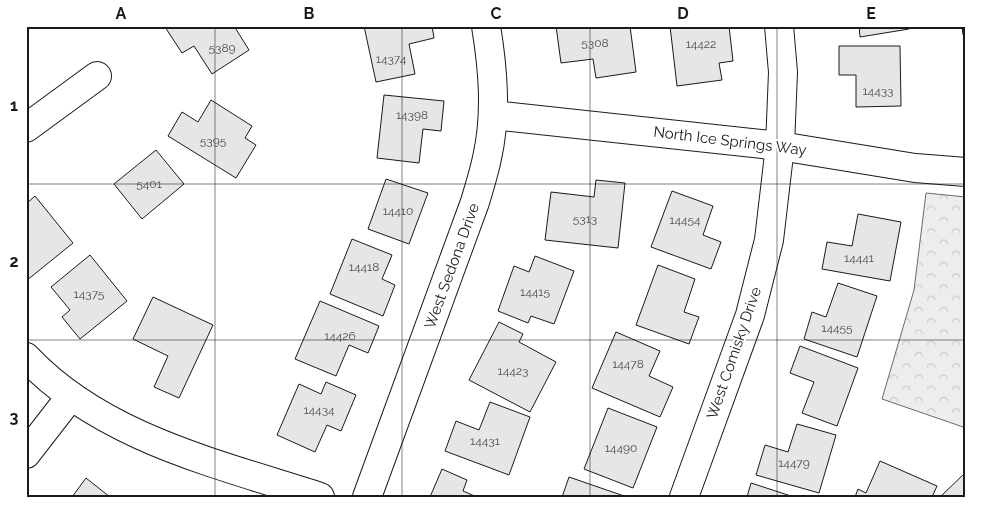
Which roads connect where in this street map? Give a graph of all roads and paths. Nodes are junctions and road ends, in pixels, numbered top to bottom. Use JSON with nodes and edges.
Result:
{"nodes":[{"id":1,"x":486,"y":26,"type":"edge"},
{"id":2,"x":779,"y":26,"type":"edge"},
{"id":3,"x":97,"y":76,"type":"dead end"},
{"id":4,"x":493,"y":115,"type":"junction"},
{"id":5,"x":26,"y":128,"type":"edge"},
{"id":6,"x":780,"y":146,"type":"junction"},
{"id":7,"x":966,"y":172,"type":"edge"},
{"id":8,"x":26,"y":357,"type":"edge"},
{"id":9,"x":71,"y":396,"type":"junction"},
{"id":10,"x":26,"y":454,"type":"edge"},
{"id":11,"x":320,"y":497,"type":"edge"},
{"id":12,"x":367,"y":497,"type":"edge"},
{"id":13,"x":684,"y":497,"type":"edge"}],
"edges":[{"from":1,"to":4,"type":"street","name":"West Sedona Drive"},
{"from":2,"to":6,"type":"street","name":"West Comisky Drive"},
{"from":3,"to":5,"type":"street"},
{"from":4,"to":6,"type":"street","name":"North Ice Springs Way"},
{"from":4,"to":12,"type":"street","name":"West Sedona Drive"},
{"from":6,"to":7,"type":"street","name":"North Ice Springs Way"},
{"from":6,"to":13,"type":"street","name":"West Comisky Drive"},
{"from":8,"to":9,"type":"street"},
{"from":9,"to":10,"type":"street"},
{"from":9,"to":11,"type":"street"}]}
